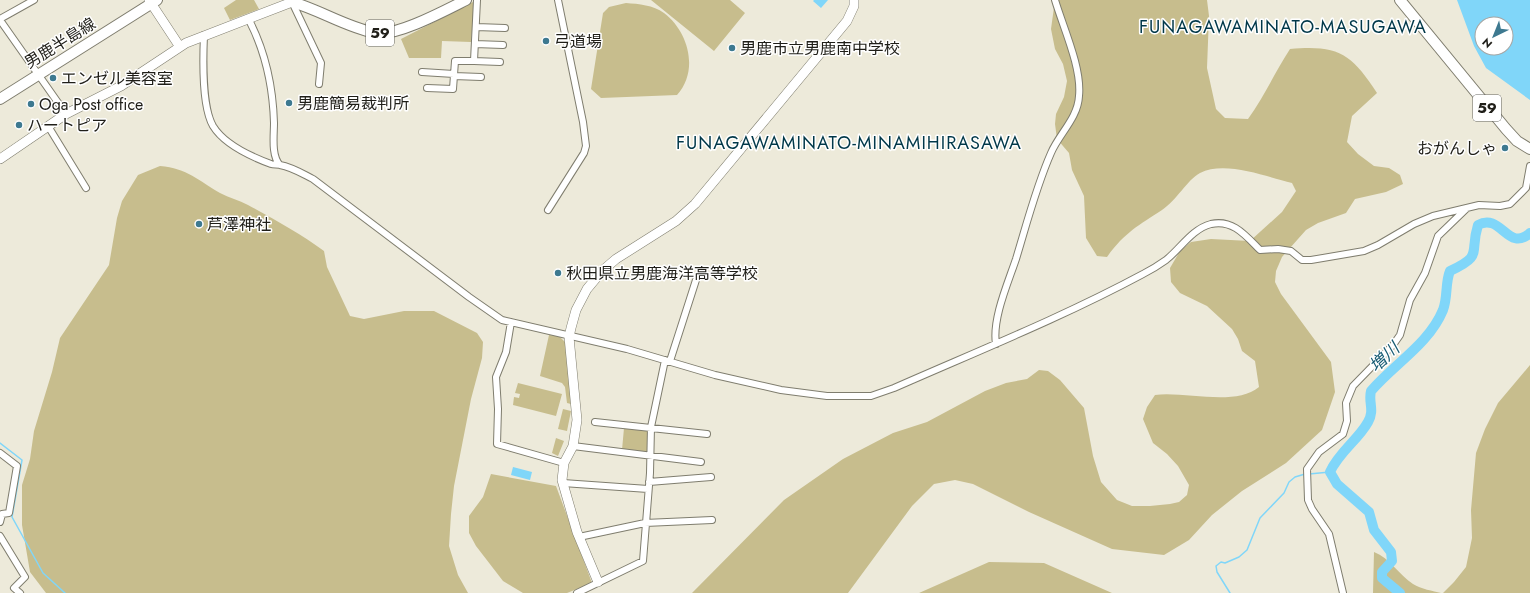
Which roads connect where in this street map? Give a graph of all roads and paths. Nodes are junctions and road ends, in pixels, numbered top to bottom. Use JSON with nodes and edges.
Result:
{"nodes":[{"id":1,"x":34,"y":0,"type":"edge"},
{"id":2,"x":466,"y":0,"type":"edge"},
{"id":3,"x":477,"y":0,"type":"edge"},
{"id":4,"x":558,"y":0,"type":"edge"},
{"id":5,"x":854,"y":0,"type":"edge"},
{"id":6,"x":1054,"y":0,"type":"edge"},
{"id":7,"x":1400,"y":0,"type":"edge"},
{"id":8,"x":152,"y":1,"type":"edge"},
{"id":9,"x":291,"y":1,"type":"edge"},
{"id":10,"x":0,"y":20,"type":"edge"},
{"id":11,"x":249,"y":20,"type":"junction"},
{"id":12,"x":476,"y":27,"type":"junction"},
{"id":13,"x":505,"y":28,"type":"dead end"},
{"id":14,"x":204,"y":35,"type":"junction"},
{"id":15,"x":475,"y":44,"type":"junction"},
{"id":16,"x":503,"y":45,"type":"dead end"},
{"id":17,"x":180,"y":47,"type":"junction"},
{"id":18,"x":474,"y":61,"type":"junction"},
{"id":19,"x":500,"y":62,"type":"dead end"},
{"id":20,"x":422,"y":72,"type":"dead end"},
{"id":21,"x":38,"y":74,"type":"junction"},
{"id":22,"x":454,"y":75,"type":"junction"},
{"id":23,"x":480,"y":78,"type":"dead end"},
{"id":24,"x":319,"y":84,"type":"dead end"},
{"id":25,"x":427,"y":88,"type":"dead end"},
{"id":26,"x":0,"y":99,"type":"edge"},
{"id":27,"x":66,"y":114,"type":"junction"},
{"id":28,"x":48,"y":126,"type":"junction"},
{"id":29,"x":1530,"y":149,"type":"edge"},
{"id":30,"x":0,"y":159,"type":"edge"},
{"id":31,"x":280,"y":165,"type":"junction"},
{"id":32,"x":1530,"y":166,"type":"edge"},
{"id":33,"x":86,"y":188,"type":"dead end"},
{"id":34,"x":1468,"y":207,"type":"junction"},
{"id":35,"x":548,"y":210,"type":"dead end"},
{"id":36,"x":696,"y":280,"type":"dead end"},
{"id":37,"x":511,"y":322,"type":"junction"},
{"id":38,"x":569,"y":337,"type":"junction"},
{"id":39,"x":996,"y":344,"type":"junction"},
{"id":40,"x":667,"y":361,"type":"junction"},
{"id":41,"x":595,"y":422,"type":"dead end"},
{"id":42,"x":651,"y":427,"type":"junction"},
{"id":43,"x":707,"y":434,"type":"dead end"},
{"id":44,"x":573,"y":446,"type":"junction"},
{"id":45,"x":0,"y":453,"type":"edge"},
{"id":46,"x":650,"y":456,"type":"junction"},
{"id":47,"x":701,"y":462,"type":"dead end"},
{"id":48,"x":564,"y":463,"type":"junction"},
{"id":49,"x":711,"y":476,"type":"dead end"},
{"id":50,"x":563,"y":482,"type":"junction"},
{"id":51,"x":649,"y":482,"type":"junction"},
{"id":52,"x":648,"y":489,"type":"junction"},
{"id":53,"x":712,"y":520,"type":"dead end"},
{"id":54,"x":0,"y":522,"type":"edge"},
{"id":55,"x":645,"y":523,"type":"junction"},
{"id":56,"x":0,"y":536,"type":"edge"},
{"id":57,"x":579,"y":537,"type":"junction"},
{"id":58,"x":598,"y":582,"type":"junction"},
{"id":59,"x":20,"y":593,"type":"edge"},
{"id":60,"x":577,"y":593,"type":"edge"},
{"id":61,"x":1343,"y":593,"type":"edge"}],
"edges":[{"from":1,"to":10,"type":"street"},
{"from":2,"to":9,"type":"main road","number":"59"},
{"from":3,"to":12,"type":"street"},
{"from":4,"to":35,"type":"street"},
{"from":5,"to":38,"type":"street"},
{"from":6,"to":39,"type":"street"},
{"from":7,"to":29,"type":"main road","number":"59"},
{"from":8,"to":17,"type":"street"},
{"from":8,"to":21,"type":"main road","name":"男鹿半島線"},
{"from":9,"to":11,"type":"street"},
{"from":9,"to":24,"type":"street"},
{"from":10,"to":21,"type":"street"},
{"from":11,"to":14,"type":"street"},
{"from":11,"to":31,"type":"street"},
{"from":12,"to":13,"type":"street"},
{"from":12,"to":15,"type":"street"},
{"from":14,"to":17,"type":"street"},
{"from":14,"to":31,"type":"street"},
{"from":15,"to":16,"type":"street"},
{"from":15,"to":18,"type":"street"},
{"from":17,"to":27,"type":"street"},
{"from":18,"to":19,"type":"street"},
{"from":18,"to":22,"type":"street"},
{"from":20,"to":22,"type":"street"},
{"from":21,"to":26,"type":"main road","name":"男鹿半島線"},
{"from":21,"to":27,"type":"street"},
{"from":22,"to":23,"type":"street"},
{"from":22,"to":25,"type":"street"},
{"from":27,"to":28,"type":"street"},
{"from":28,"to":30,"type":"street"},
{"from":28,"to":33,"type":"street"},
{"from":31,"to":37,"type":"street"},
{"from":32,"to":34,"type":"street"},
{"from":34,"to":39,"type":"street"},
{"from":34,"to":61,"type":"street"},
{"from":36,"to":40,"type":"street"},
{"from":37,"to":38,"type":"street"},
{"from":37,"to":48,"type":"street"},
{"from":38,"to":40,"type":"street"},
{"from":38,"to":44,"type":"street"},
{"from":39,"to":40,"type":"street"},
{"from":40,"to":42,"type":"street"},
{"from":41,"to":42,"type":"street"},
{"from":42,"to":43,"type":"street"},
{"from":42,"to":46,"type":"street"},
{"from":44,"to":46,"type":"street"},
{"from":44,"to":48,"type":"street"},
{"from":45,"to":54,"type":"street"},
{"from":46,"to":47,"type":"street"},
{"from":46,"to":51,"type":"street"},
{"from":48,"to":50,"type":"street"},
{"from":49,"to":51,"type":"street"},
{"from":50,"to":52,"type":"street"},
{"from":50,"to":57,"type":"street"},
{"from":51,"to":52,"type":"street"},
{"from":52,"to":55,"type":"street"},
{"from":53,"to":55,"type":"street"},
{"from":55,"to":57,"type":"street"},
{"from":55,"to":58,"type":"street"},
{"from":56,"to":59,"type":"street"},
{"from":57,"to":58,"type":"street"},
{"from":58,"to":60,"type":"street"}]}
